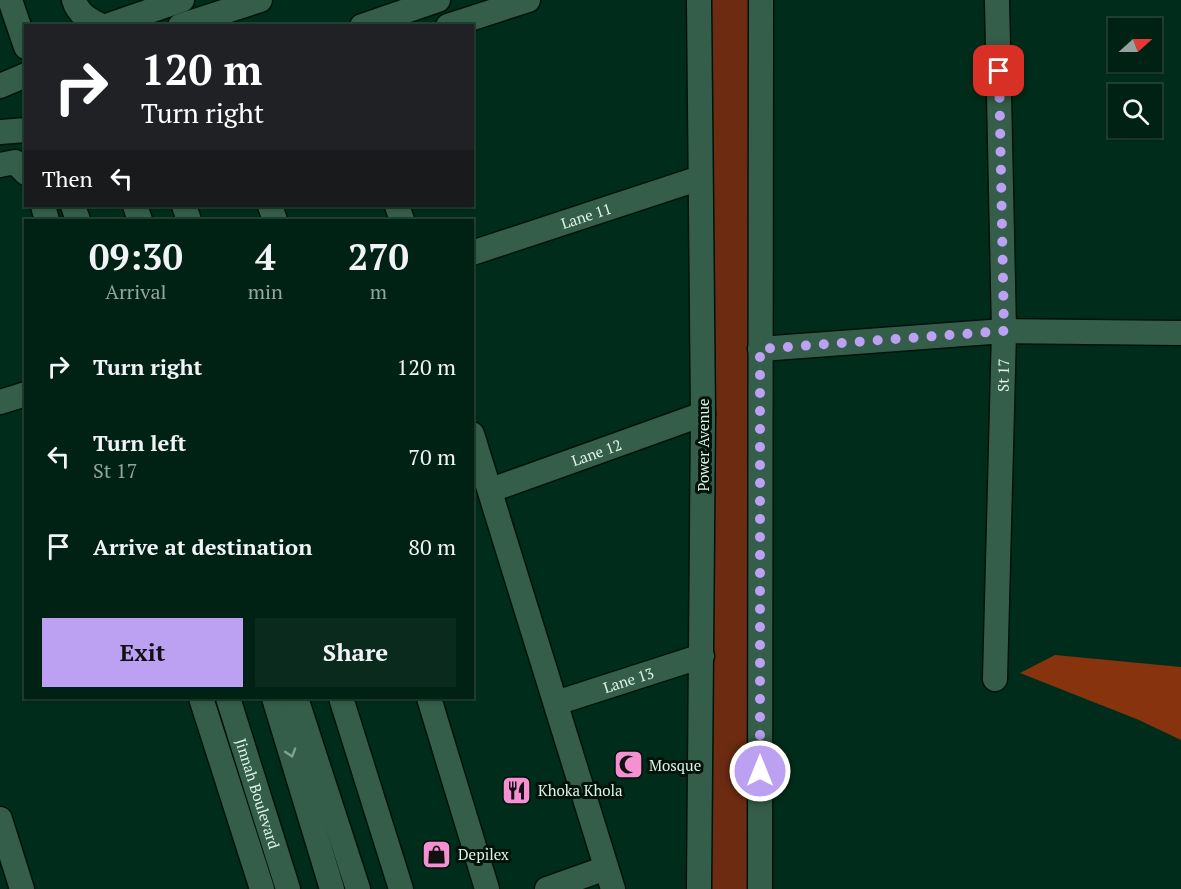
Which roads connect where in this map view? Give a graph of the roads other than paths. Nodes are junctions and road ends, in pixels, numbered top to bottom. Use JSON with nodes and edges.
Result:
{"nodes":[{"id":1,"x":10,"y":0,"type":"edge"},
{"id":2,"x":59,"y":0,"type":"edge"},
{"id":3,"x":74,"y":0,"type":"edge"},
{"id":4,"x":182,"y":0,"type":"edge"},
{"id":5,"x":260,"y":0,"type":"edge"},
{"id":6,"x":438,"y":0,"type":"edge"},
{"id":7,"x":528,"y":0,"type":"edge"},
{"id":8,"x":699,"y":0,"type":"edge"},
{"id":9,"x":761,"y":0,"type":"edge"},
{"id":10,"x":997,"y":0,"type":"edge"},
{"id":11,"x":67,"y":24,"type":"edge"},
{"id":12,"x":98,"y":24,"type":"edge"},
{"id":13,"x":110,"y":24,"type":"edge"},
{"id":14,"x":186,"y":24,"type":"edge"},
{"id":15,"x":368,"y":24,"type":"edge"},
{"id":16,"x":454,"y":24,"type":"edge"},
{"id":17,"x":24,"y":41,"type":"edge"},
{"id":18,"x":24,"y":76,"type":"edge"},
{"id":19,"x":0,"y":86,"type":"edge"},
{"id":20,"x":24,"y":130,"type":"edge"},
{"id":21,"x":0,"y":132,"type":"edge"},
{"id":22,"x":0,"y":165,"type":"edge"},
{"id":23,"x":24,"y":171,"type":"edge"},
{"id":24,"x":700,"y":178,"type":"junction"},
{"id":25,"x":474,"y":252,"type":"edge"},
{"id":26,"x":1004,"y":331,"type":"junction"},
{"id":27,"x":1181,"y":333,"type":"edge"},
{"id":28,"x":760,"y":349,"type":"junction"},
{"id":29,"x":24,"y":395,"type":"edge"},
{"id":30,"x":0,"y":402,"type":"edge"},
{"id":31,"x":703,"y":414,"type":"junction"},
{"id":32,"x":474,"y":442,"type":"edge"},
{"id":33,"x":482,"y":476,"type":"edge"},
{"id":34,"x":702,"y":656,"type":"junction"},
{"id":35,"x":995,"y":679,"type":"dead end"},
{"id":36,"x":201,"y":699,"type":"edge"},
{"id":37,"x":228,"y":699,"type":"edge"},
{"id":38,"x":274,"y":699,"type":"edge"},
{"id":39,"x":296,"y":699,"type":"edge"},
{"id":40,"x":341,"y":699,"type":"edge"},
{"id":41,"x":429,"y":699,"type":"edge"},
{"id":42,"x":556,"y":703,"type":"junction"},
{"id":43,"x":0,"y":819,"type":"edge"},
{"id":44,"x":609,"y":879,"type":"edge"},
{"id":45,"x":22,"y":889,"type":"edge"},
{"id":46,"x":262,"y":889,"type":"edge"},
{"id":47,"x":288,"y":889,"type":"edge"},
{"id":48,"x":332,"y":889,"type":"edge"},
{"id":49,"x":358,"y":889,"type":"edge"},
{"id":50,"x":401,"y":889,"type":"edge"},
{"id":51,"x":487,"y":889,"type":"edge"},
{"id":52,"x":547,"y":889,"type":"edge"},
{"id":53,"x":699,"y":889,"type":"edge"},
{"id":54,"x":760,"y":889,"type":"edge"}],
"edges":[{"from":1,"to":17,"type":"street"},
{"from":2,"to":11,"type":"street"},
{"from":3,"to":12,"type":"street"},
{"from":4,"to":13,"type":"street"},
{"from":5,"to":14,"type":"street"},
{"from":6,"to":15,"type":"street"},
{"from":7,"to":16,"type":"street"},
{"from":8,"to":24,"type":"street","name":"Power Avenue"},
{"from":9,"to":28,"type":"street"},
{"from":10,"to":26,"type":"street","name":"St 17"},
{"from":18,"to":19,"type":"street"},
{"from":20,"to":21,"type":"street"},
{"from":22,"to":23,"type":"street"},
{"from":24,"to":25,"type":"street","name":"Lane 11"},
{"from":24,"to":31,"type":"street","name":"Power Avenue"},
{"from":26,"to":27,"type":"street"},
{"from":26,"to":28,"type":"street"},
{"from":26,"to":35,"type":"street","name":"St 17"},
{"from":28,"to":54,"type":"street"},
{"from":29,"to":30,"type":"street"},
{"from":31,"to":33,"type":"street","name":"Lane 12"},
{"from":31,"to":34,"type":"street","name":"Power Avenue"},
{"from":32,"to":33,"type":"street"},
{"from":33,"to":42,"type":"street"},
{"from":34,"to":42,"type":"street","name":"Lane 13"},
{"from":34,"to":53,"type":"street","name":"Power Avenue"},
{"from":36,"to":46,"type":"street"},
{"from":37,"to":47,"type":"street","name":"Jinnah Boulevard"},
{"from":38,"to":48,"type":"street","one_way":true},
{"from":39,"to":49,"type":"street"},
{"from":40,"to":50,"type":"street"},
{"from":41,"to":51,"type":"street"},
{"from":42,"to":44,"type":"street"},
{"from":43,"to":45,"type":"street"},
{"from":44,"to":52,"type":"street"}]}
